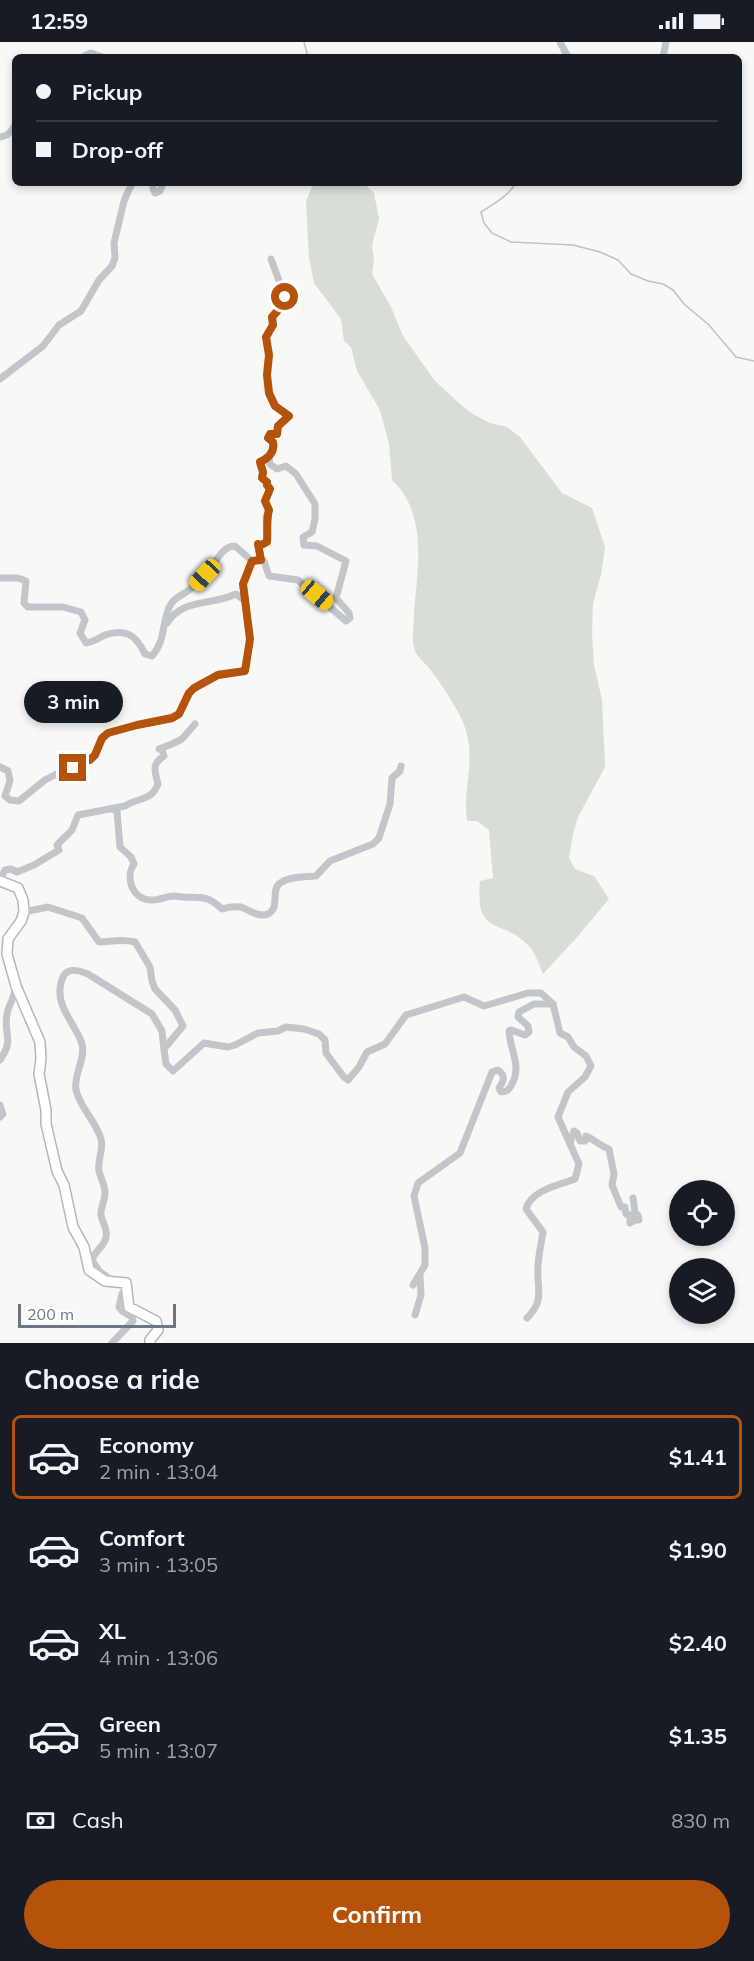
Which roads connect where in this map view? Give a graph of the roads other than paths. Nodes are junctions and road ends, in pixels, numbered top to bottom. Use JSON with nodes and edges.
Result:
{"nodes":[{"id":1,"x":131,"y":186,"type":"edge"},
{"id":2,"x":153,"y":186,"type":"edge"},
{"id":3,"x":162,"y":186,"type":"edge"},
{"id":4,"x":272,"y":259,"type":"dead end"},
{"id":5,"x":0,"y":379,"type":"edge"},
{"id":6,"x":269,"y":456,"type":"junction"},
{"id":7,"x":261,"y":560,"type":"junction"},
{"id":8,"x":252,"y":561,"type":"junction"},
{"id":9,"x":0,"y":578,"type":"edge"},
{"id":10,"x":245,"y":601,"type":"junction"},
{"id":11,"x":164,"y":628,"type":"junction"},
{"id":12,"x":195,"y":724,"type":"dead end"},
{"id":13,"x":401,"y":766,"type":"dead end"},
{"id":14,"x":0,"y":767,"type":"edge"},
{"id":15,"x":112,"y":809,"type":"junction"},
{"id":16,"x":0,"y":880,"type":"edge"},
{"id":17,"x":24,"y":912,"type":"junction"},
{"id":18,"x":16,"y":986,"type":"junction"},
{"id":19,"x":552,"y":1004,"type":"junction"},
{"id":20,"x":164,"y":1049,"type":"junction"},
{"id":21,"x":0,"y":1060,"type":"edge"},
{"id":22,"x":0,"y":1105,"type":"edge"},
{"id":23,"x":0,"y":1117,"type":"edge"},
{"id":24,"x":570,"y":1143,"type":"junction"},
{"id":25,"x":633,"y":1198,"type":"dead end"},
{"id":26,"x":420,"y":1276,"type":"junction"},
{"id":27,"x":113,"y":1281,"type":"junction"},
{"id":28,"x":414,"y":1285,"type":"dead end"},
{"id":29,"x":127,"y":1287,"type":"junction"},
{"id":30,"x":415,"y":1315,"type":"dead end"},
{"id":31,"x":527,"y":1318,"type":"dead end"},
{"id":32,"x":112,"y":1343,"type":"edge"},
{"id":33,"x":150,"y":1343,"type":"edge"}],
"edges":[{"from":1,"to":5,"type":"street"},
{"from":2,"to":3,"type":"street"},
{"from":4,"to":6,"type":"street"},
{"from":6,"to":7,"type":"street"},
{"from":6,"to":7,"type":"street"},
{"from":7,"to":8,"type":"street"},
{"from":8,"to":10,"type":"street"},
{"from":8,"to":11,"type":"street"},
{"from":9,"to":11,"type":"street"},
{"from":10,"to":11,"type":"street"},
{"from":10,"to":14,"type":"street"},
{"from":12,"to":15,"type":"street"},
{"from":13,"to":15,"type":"street"},
{"from":15,"to":16,"type":"street"},
{"from":16,"to":17,"type":"main road"},
{"from":17,"to":18,"type":"main road"},
{"from":17,"to":20,"type":"street"},
{"from":18,"to":21,"type":"street"},
{"from":18,"to":27,"type":"main road"},
{"from":19,"to":20,"type":"street"},
{"from":19,"to":24,"type":"street"},
{"from":19,"to":26,"type":"street"},
{"from":20,"to":27,"type":"street"},
{"from":22,"to":23,"type":"street"},
{"from":24,"to":25,"type":"street"},
{"from":24,"to":31,"type":"street"},
{"from":26,"to":28,"type":"street"},
{"from":26,"to":30,"type":"street"},
{"from":27,"to":29,"type":"main road"},
{"from":29,"to":32,"type":"street"},
{"from":29,"to":33,"type":"main road"}]}
